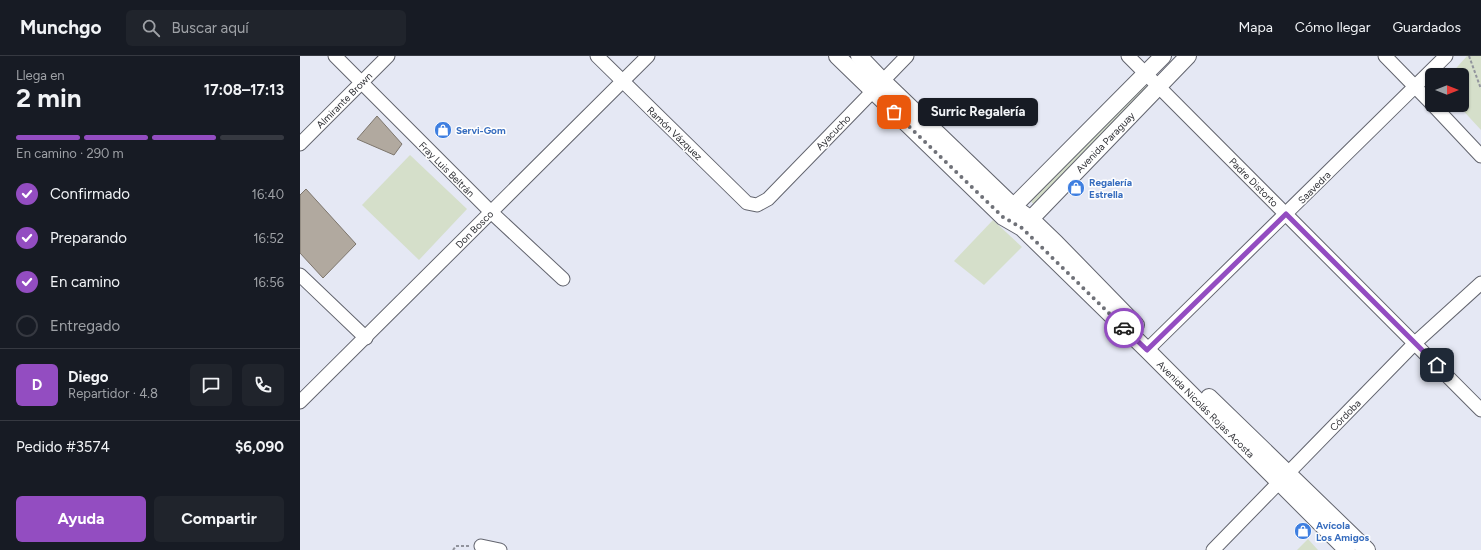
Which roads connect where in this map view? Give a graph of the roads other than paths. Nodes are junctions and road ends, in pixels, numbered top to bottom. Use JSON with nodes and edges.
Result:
{"nodes":[{"id":1,"x":335,"y":56,"type":"edge"},
{"id":2,"x":388,"y":56,"type":"edge"},
{"id":3,"x":597,"y":56,"type":"edge"},
{"id":4,"x":648,"y":56,"type":"edge"},
{"id":5,"x":837,"y":56,"type":"edge"},
{"id":6,"x":859,"y":56,"type":"edge"},
{"id":7,"x":907,"y":56,"type":"edge"},
{"id":8,"x":1128,"y":56,"type":"edge"},
{"id":9,"x":1163,"y":56,"type":"edge"},
{"id":10,"x":1188,"y":56,"type":"edge"},
{"id":11,"x":1385,"y":56,"type":"edge"},
{"id":12,"x":1446,"y":56,"type":"edge"},
{"id":13,"x":1146,"y":74,"type":"junction"},
{"id":14,"x":622,"y":82,"type":"junction"},
{"id":15,"x":361,"y":83,"type":"junction"},
{"id":16,"x":877,"y":86,"type":"junction"},
{"id":17,"x":1158,"y":86,"type":"junction"},
{"id":18,"x":1415,"y":87,"type":"junction"},
{"id":19,"x":1425,"y":98,"type":"edge"},
{"id":20,"x":1439,"y":112,"type":"edge"},
{"id":21,"x":300,"y":144,"type":"edge"},
{"id":22,"x":1481,"y":156,"type":"edge"},
{"id":23,"x":757,"y":205,"type":"joint"},
{"id":24,"x":491,"y":212,"type":"junction"},
{"id":25,"x":1008,"y":212,"type":"junction"},
{"id":26,"x":1286,"y":214,"type":"junction"},
{"id":27,"x":1027,"y":223,"type":"junction"},
{"id":28,"x":300,"y":275,"type":"edge"},
{"id":29,"x":563,"y":279,"type":"dead end"},
{"id":30,"x":1481,"y":283,"type":"edge"},
{"id":31,"x":366,"y":338,"type":"junction"},
{"id":32,"x":1415,"y":343,"type":"junction"},
{"id":33,"x":1151,"y":347,"type":"junction"},
{"id":34,"x":300,"y":402,"type":"edge"},
{"id":35,"x":1481,"y":410,"type":"edge"},
{"id":36,"x":1284,"y":478,"type":"junction"},
{"id":37,"x":481,"y":546,"type":"road end"},
{"id":38,"x":500,"y":550,"type":"edge"},
{"id":39,"x":1213,"y":550,"type":"edge"},
{"id":40,"x":1347,"y":550,"type":"edge"},
{"id":41,"x":1366,"y":550,"type":"edge"}],
"edges":[{"from":1,"to":15,"type":"street","name":"Fray Luis Beltrán"},
{"from":2,"to":15,"type":"street","name":"Almirante Brown"},
{"from":3,"to":14,"type":"street","name":"Ramón Vázquez"},
{"from":4,"to":14,"type":"street","name":"Don Bosco"},
{"from":5,"to":16,"type":"main road","name":"Avenida Nicolás Rojas Acosta"},
{"from":6,"to":16,"type":"main road","name":"Avenida Nicolás Rojas Acosta"},
{"from":7,"to":16,"type":"street","name":"Ayacucho"},
{"from":8,"to":13,"type":"street","name":"Padre Distorto"},
{"from":9,"to":13,"type":"main road","name":"Avenida Paraguay"},
{"from":10,"to":17,"type":"main road","name":"Avenida Paraguay"},
{"from":11,"to":18,"type":"street"},
{"from":12,"to":18,"type":"street","name":"Saavedra"},
{"from":13,"to":17,"type":"street","name":"Padre Distorto"},
{"from":13,"to":25,"type":"main road","name":"Avenida Paraguay"},
{"from":14,"to":23,"type":"street","name":"Ramón Vázquez"},
{"from":14,"to":24,"type":"street","name":"Don Bosco"},
{"from":15,"to":21,"type":"street","name":"Almirante Brown"},
{"from":15,"to":24,"type":"street","name":"Fray Luis Beltrán"},
{"from":16,"to":23,"type":"street","name":"Ayacucho"},
{"from":16,"to":25,"type":"main road","name":"Avenida Nicolás Rojas Acosta"},
{"from":17,"to":26,"type":"street","name":"Padre Distorto"},
{"from":17,"to":27,"type":"main road","name":"Avenida Paraguay"},
{"from":18,"to":19,"type":"street"},
{"from":18,"to":26,"type":"street","name":"Saavedra"},
{"from":20,"to":22,"type":"street"},
{"from":24,"to":29,"type":"street","name":"Fray Luis Beltrán"},
{"from":24,"to":31,"type":"street","name":"Don Bosco"},
{"from":25,"to":27,"type":"main road","name":"Avenida Nicolás Rojas Acosta"},
{"from":26,"to":32,"type":"street","name":"Padre Distorto"},
{"from":26,"to":33,"type":"street","name":"Saavedra"},
{"from":27,"to":33,"type":"main road","name":"Avenida Nicolás Rojas Acosta"},
{"from":28,"to":31,"type":"street"},
{"from":30,"to":32,"type":"street","name":"Córdoba"},
{"from":31,"to":34,"type":"street","name":"Don Bosco"},
{"from":32,"to":35,"type":"street","name":"Padre Distorto"},
{"from":32,"to":36,"type":"street","name":"Córdoba"},
{"from":33,"to":36,"type":"main road","name":"Avenida Nicolás Rojas Acosta"},
{"from":36,"to":39,"type":"street","name":"Córdoba"},
{"from":36,"to":40,"type":"main road","name":"Avenida Nicolás Rojas Acosta"},
{"from":36,"to":41,"type":"main road","name":"Avenida Nicolás Rojas Acosta"},
{"from":37,"to":38,"type":"street"}]}
